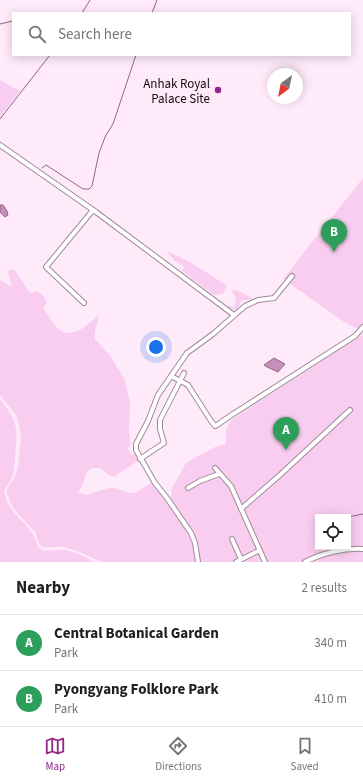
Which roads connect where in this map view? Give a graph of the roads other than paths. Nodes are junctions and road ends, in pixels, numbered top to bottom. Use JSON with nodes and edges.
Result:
{"nodes":[{"id":1,"x":0,"y":145,"type":"edge"},
{"id":2,"x":93,"y":210,"type":"junction"},
{"id":3,"x":292,"y":276,"type":"dead end"},
{"id":4,"x":84,"y":303,"type":"dead end"},
{"id":5,"x":234,"y":315,"type":"junction"},
{"id":6,"x":363,"y":328,"type":"edge"},
{"id":7,"x":184,"y":373,"type":"dead end"},
{"id":8,"x":171,"y":376,"type":"junction"},
{"id":9,"x":180,"y":381,"type":"junction"},
{"id":10,"x":350,"y":410,"type":"dead end"},
{"id":11,"x":140,"y":459,"type":"junction"},
{"id":12,"x":215,"y":468,"type":"dead end"},
{"id":13,"x":219,"y":474,"type":"junction"},
{"id":14,"x":188,"y":488,"type":"dead end"},
{"id":15,"x":241,"y":509,"type":"junction"},
{"id":16,"x":232,"y":539,"type":"dead end"},
{"id":17,"x":363,"y":549,"type":"edge"},
{"id":18,"x":260,"y":550,"type":"junction"},
{"id":19,"x":238,"y":561,"type":"edge"},
{"id":20,"x":198,"y":562,"type":"edge"},
{"id":21,"x":265,"y":562,"type":"edge"},
{"id":22,"x":305,"y":562,"type":"edge"}],
"edges":[{"from":1,"to":2,"type":"street"},
{"from":2,"to":4,"type":"street"},
{"from":2,"to":5,"type":"street"},
{"from":3,"to":5,"type":"street"},
{"from":5,"to":8,"type":"street"},
{"from":6,"to":9,"type":"street"},
{"from":7,"to":9,"type":"street"},
{"from":8,"to":9,"type":"street"},
{"from":8,"to":11,"type":"street"},
{"from":9,"to":11,"type":"street"},
{"from":10,"to":15,"type":"street"},
{"from":11,"to":20,"type":"street"},
{"from":12,"to":13,"type":"street"},
{"from":13,"to":14,"type":"street"},
{"from":13,"to":15,"type":"street"},
{"from":15,"to":18,"type":"street"},
{"from":16,"to":19,"type":"street"},
{"from":17,"to":22,"type":"street"},
{"from":18,"to":19,"type":"street"},
{"from":18,"to":21,"type":"street"}]}
